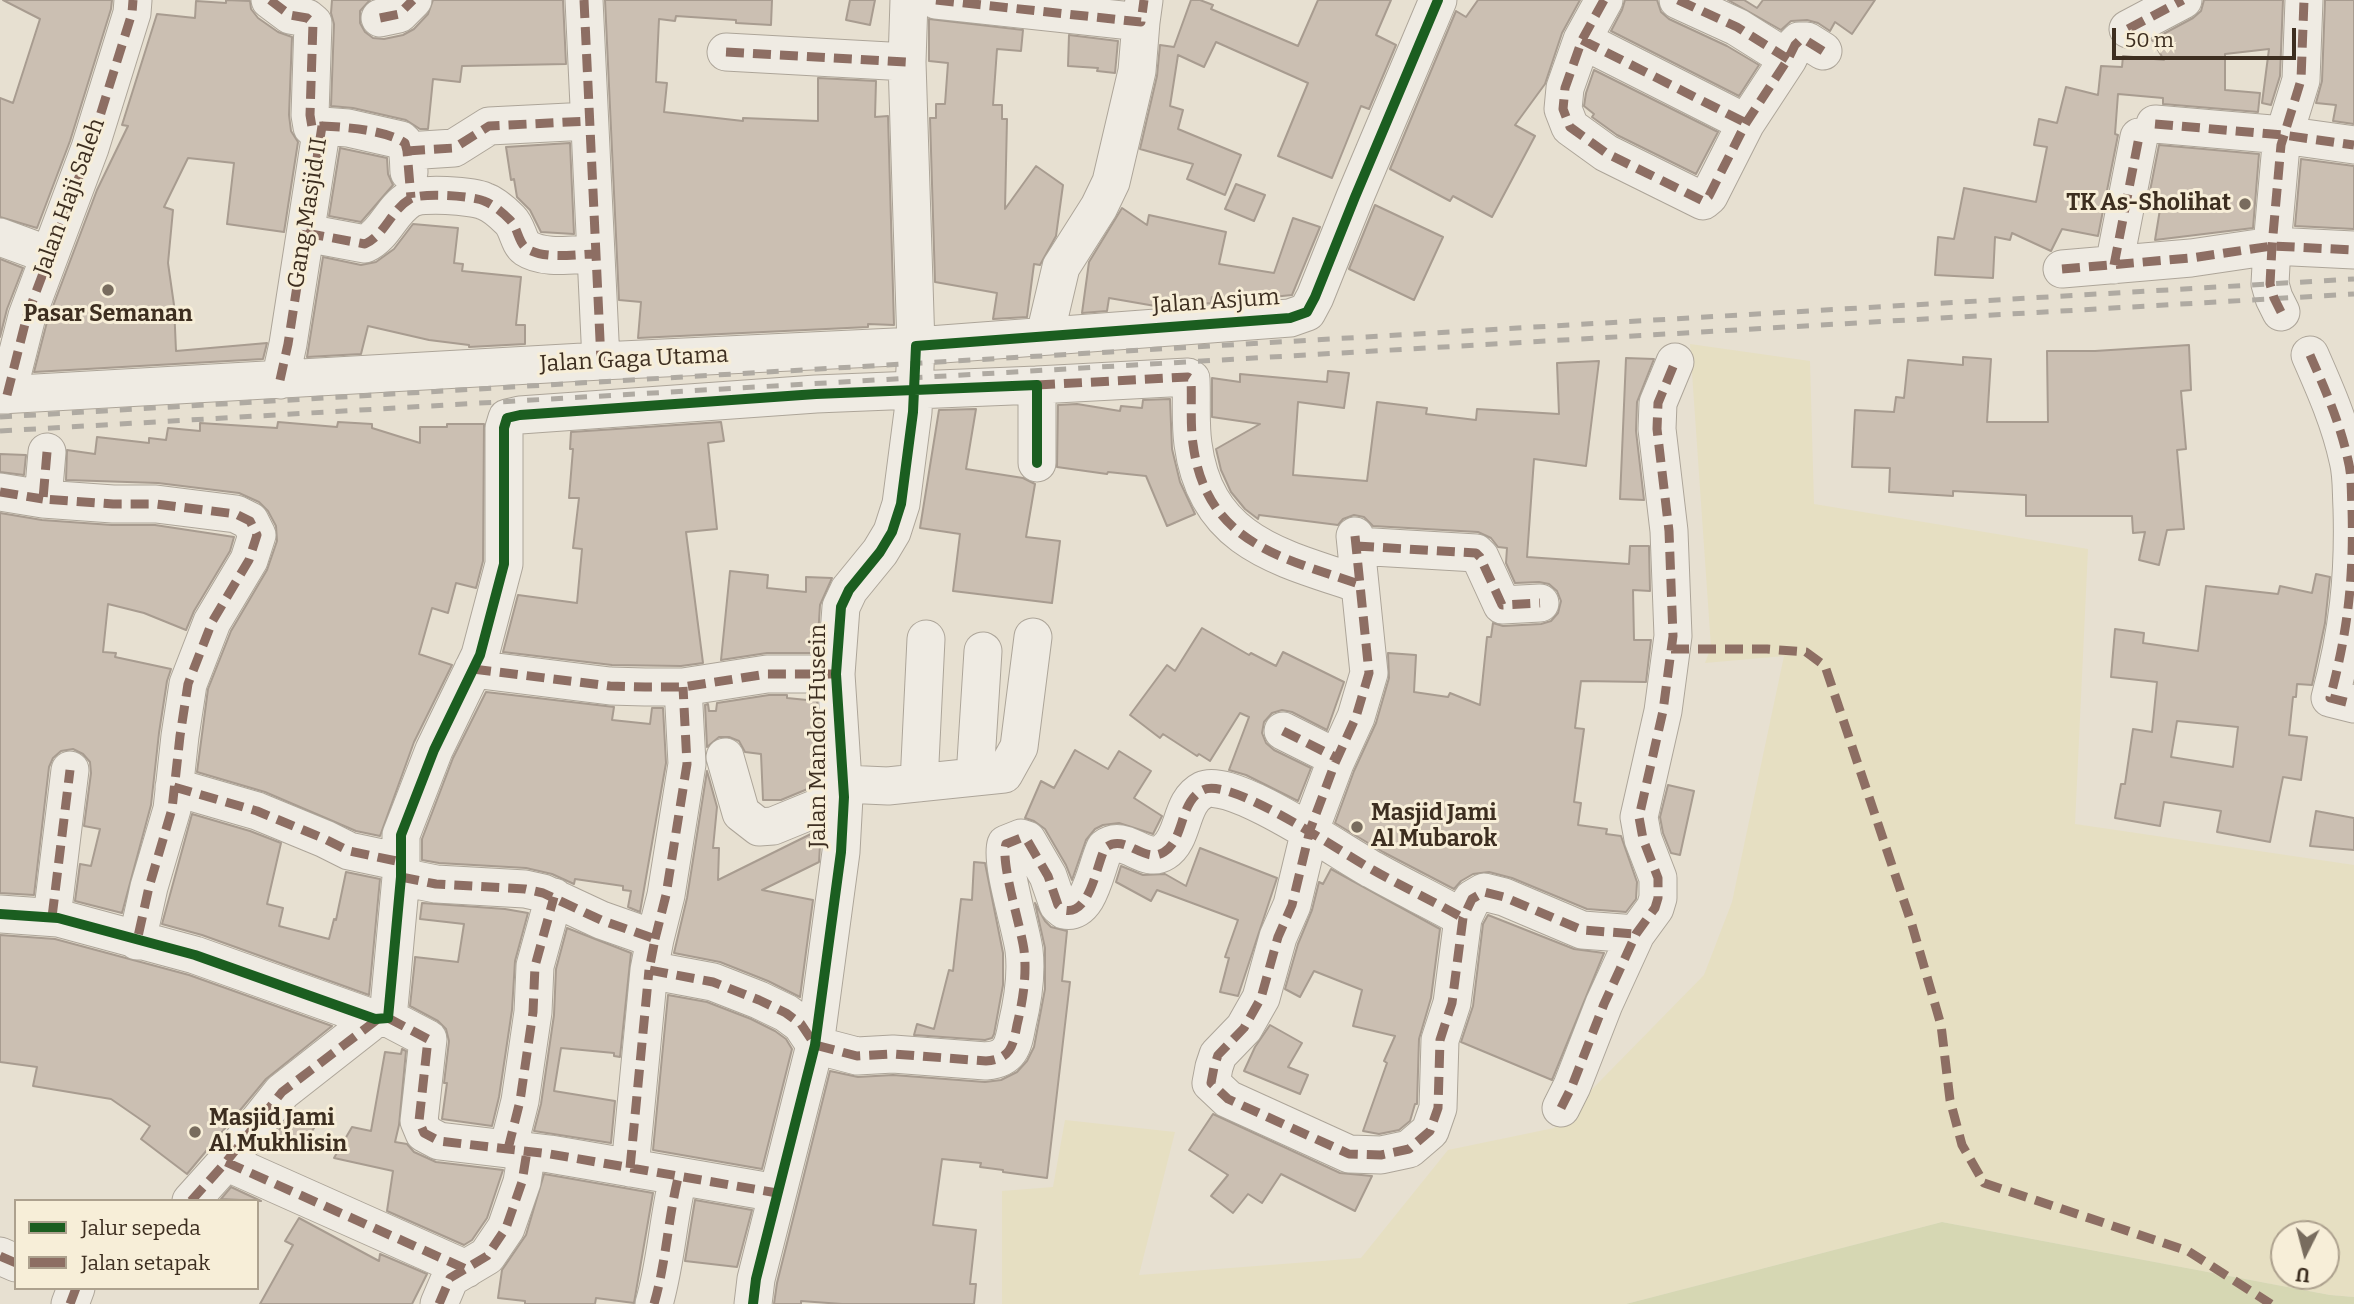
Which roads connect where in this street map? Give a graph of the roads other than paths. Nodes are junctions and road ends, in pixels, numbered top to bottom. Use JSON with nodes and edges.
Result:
{"nodes":[{"id":1,"x":133,"y":0,"type":"edge"},
{"id":2,"x":271,"y":0,"type":"edge"},
{"id":3,"x":413,"y":0,"type":"edge"},
{"id":4,"x":584,"y":0,"type":"edge"},
{"id":5,"x":909,"y":0,"type":"edge"},
{"id":6,"x":936,"y":0,"type":"edge"},
{"id":7,"x":1438,"y":0,"type":"edge"},
{"id":8,"x":1604,"y":0,"type":"edge"},
{"id":9,"x":1678,"y":0,"type":"edge"},
{"id":10,"x":2183,"y":0,"type":"edge"},
{"id":11,"x":2304,"y":0,"type":"edge"},
{"id":12,"x":1143,"y":11,"type":"edge"},
{"id":13,"x":380,"y":18,"type":"dead end"},
{"id":14,"x":2128,"y":29,"type":"dead end"},
{"id":15,"x":1582,"y":40,"type":"junction"},
{"id":16,"x":726,"y":52,"type":"dead end"},
{"id":17,"x":907,"y":62,"type":"junction"},
{"id":18,"x":589,"y":121,"type":"junction"},
{"id":19,"x":1746,"y":123,"type":"junction"},
{"id":20,"x":322,"y":126,"type":"junction"},
{"id":21,"x":2283,"y":135,"type":"junction"},
{"id":22,"x":2354,"y":145,"type":"edge"},
{"id":23,"x":407,"y":151,"type":"junction"},
{"id":24,"x":411,"y":198,"type":"junction"},
{"id":25,"x":306,"y":233,"type":"junction"},
{"id":26,"x":0,"y":237,"type":"edge"},
{"id":27,"x":2272,"y":246,"type":"junction"},
{"id":28,"x":2354,"y":250,"type":"edge"},
{"id":29,"x":595,"y":254,"type":"junction"},
{"id":30,"x":49,"y":255,"type":"junction"},
{"id":31,"x":2114,"y":265,"type":"junction"},
{"id":32,"x":2062,"y":269,"type":"dead end"},
{"id":33,"x":2281,"y":312,"type":"dead end"},
{"id":34,"x":1045,"y":335,"type":"junction"},
{"id":35,"x":916,"y":346,"type":"junction"},
{"id":36,"x":2310,"y":355,"type":"dead end"},
{"id":37,"x":601,"y":361,"type":"junction"},
{"id":38,"x":1675,"y":362,"type":"dead end"},
{"id":39,"x":280,"y":380,"type":"junction"},
{"id":40,"x":1037,"y":385,"type":"junction"},
{"id":41,"x":915,"y":390,"type":"junction"},
{"id":42,"x":4,"y":395,"type":"edge"},
{"id":43,"x":47,"y":452,"type":"dead end"},
{"id":44,"x":1037,"y":463,"type":"dead end"},
{"id":45,"x":0,"y":492,"type":"edge"},
{"id":46,"x":43,"y":499,"type":"junction"},
{"id":47,"x":2353,"y":541,"type":"edge"},
{"id":48,"x":1359,"y":584,"type":"junction"},
{"id":49,"x":1540,"y":603,"type":"dead end"},
{"id":50,"x":1033,"y":637,"type":"dead end"},
{"id":51,"x":926,"y":639,"type":"dead end"},
{"id":52,"x":983,"y":651,"type":"dead end"},
{"id":53,"x":474,"y":669,"type":"junction"},
{"id":54,"x":836,"y":674,"type":"junction"},
{"id":55,"x":683,"y":687,"type":"junction"},
{"id":56,"x":2354,"y":704,"type":"edge"},
{"id":57,"x":1283,"y":731,"type":"dead end"},
{"id":58,"x":725,"y":757,"type":"dead end"},
{"id":59,"x":1337,"y":758,"type":"junction"},
{"id":60,"x":70,"y":770,"type":"dead end"},
{"id":61,"x":975,"y":777,"type":"junction"},
{"id":62,"x":919,"y":783,"type":"junction"},
{"id":63,"x":174,"y":788,"type":"junction"},
{"id":64,"x":843,"y":790,"type":"junction"},
{"id":65,"x":1310,"y":830,"type":"junction"},
{"id":66,"x":401,"y":869,"type":"junction"},
{"id":67,"x":554,"y":897,"type":"junction"},
{"id":68,"x":0,"y":914,"type":"edge"},
{"id":69,"x":52,"y":917,"type":"junction"},
{"id":70,"x":1463,"y":918,"type":"junction"},
{"id":71,"x":1636,"y":934,"type":"junction"},
{"id":72,"x":136,"y":941,"type":"junction"},
{"id":73,"x":652,"y":955,"type":"junction"},
{"id":74,"x":382,"y":1019,"type":"junction"},
{"id":75,"x":815,"y":1045,"type":"junction"},
{"id":76,"x":1561,"y":1108,"type":"dead end"},
{"id":77,"x":518,"y":1150,"type":"junction"},
{"id":78,"x":226,"y":1162,"type":"junction"},
{"id":79,"x":631,"y":1168,"type":"junction"},
{"id":80,"x":678,"y":1178,"type":"junction"},
{"id":81,"x":777,"y":1193,"type":"junction"},
{"id":82,"x":193,"y":1199,"type":"edge"},
{"id":83,"x":466,"y":1269,"type":"junction"},
{"id":84,"x":439,"y":1304,"type":"edge"},
{"id":85,"x":654,"y":1304,"type":"edge"},
{"id":86,"x":753,"y":1304,"type":"edge"}],
"edges":[{"from":1,"to":30,"type":"street","name":"Jalan Haji Saleh"},
{"from":2,"to":20,"type":"street","name":"Gang Masjid II"},
{"from":3,"to":13,"type":"street"},
{"from":4,"to":18,"type":"street"},
{"from":5,"to":17,"type":"street"},
{"from":6,"to":12,"type":"street"},
{"from":7,"to":34,"type":"street","name":"Jalan Asjum"},
{"from":8,"to":15,"type":"street"},
{"from":9,"to":19,"type":"street"},
{"from":10,"to":14,"type":"street"},
{"from":11,"to":21,"type":"street"},
{"from":12,"to":34,"type":"street"},
{"from":15,"to":19,"type":"street"},
{"from":15,"to":19,"type":"street"},
{"from":16,"to":17,"type":"street"},
{"from":17,"to":35,"type":"street"},
{"from":18,"to":23,"type":"street"},
{"from":18,"to":29,"type":"street"},
{"from":20,"to":23,"type":"street"},
{"from":20,"to":25,"type":"street","name":"Gang Masjid II"},
{"from":21,"to":22,"type":"street"},
{"from":21,"to":27,"type":"street"},
{"from":21,"to":31,"type":"street"},
{"from":23,"to":24,"type":"street"},
{"from":24,"to":25,"type":"street"},
{"from":24,"to":29,"type":"street"},
{"from":25,"to":39,"type":"street","name":"Gang Masjid II"},
{"from":26,"to":30,"type":"street"},
{"from":27,"to":28,"type":"street"},
{"from":27,"to":31,"type":"street"},
{"from":27,"to":33,"type":"street"},
{"from":29,"to":37,"type":"street"},
{"from":30,"to":42,"type":"street","name":"Jalan Haji Saleh"},
{"from":31,"to":32,"type":"street"},
{"from":34,"to":35,"type":"street","name":"Jalan Asjum"},
{"from":35,"to":37,"type":"street","name":"Jalan Gaga Utama"},
{"from":35,"to":41,"type":"street","name":"Jalan Mandor Husein"},
{"from":36,"to":47,"type":"street"},
{"from":37,"to":39,"type":"street","name":"Jalan Gaga Utama"},
{"from":38,"to":71,"type":"street"},
{"from":39,"to":42,"type":"street","name":"Jalan Gaga Utama"},
{"from":40,"to":41,"type":"street"},
{"from":40,"to":44,"type":"street"},
{"from":40,"to":48,"type":"street"},
{"from":41,"to":53,"type":"street"},
{"from":41,"to":54,"type":"street","name":"Jalan Mandor Husein"},
{"from":43,"to":46,"type":"street"},
{"from":45,"to":46,"type":"street"},
{"from":46,"to":63,"type":"street"},
{"from":47,"to":56,"type":"street"},
{"from":48,"to":49,"type":"street"},
{"from":48,"to":59,"type":"street"},
{"from":50,"to":61,"type":"street"},
{"from":51,"to":62,"type":"street"},
{"from":52,"to":61,"type":"street"},
{"from":53,"to":55,"type":"street"},
{"from":53,"to":66,"type":"street"},
{"from":54,"to":55,"type":"street"},
{"from":54,"to":64,"type":"street","name":"Jalan Mandor Husein"},
{"from":55,"to":73,"type":"street"},
{"from":57,"to":59,"type":"street"},
{"from":58,"to":64,"type":"street"},
{"from":59,"to":65,"type":"street"},
{"from":60,"to":69,"type":"street"},
{"from":61,"to":62,"type":"street"},
{"from":62,"to":64,"type":"street"},
{"from":63,"to":66,"type":"street"},
{"from":63,"to":72,"type":"street"},
{"from":64,"to":75,"type":"street","name":"Jalan Mandor Husein"},
{"from":65,"to":70,"type":"street"},
{"from":65,"to":70,"type":"street"},
{"from":65,"to":75,"type":"street"},
{"from":66,"to":67,"type":"street"},
{"from":66,"to":74,"type":"street"},
{"from":67,"to":73,"type":"street"},
{"from":67,"to":77,"type":"street"},
{"from":68,"to":69,"type":"street"},
{"from":69,"to":72,"type":"street"},
{"from":70,"to":71,"type":"street"},
{"from":71,"to":76,"type":"street"},
{"from":72,"to":74,"type":"street"},
{"from":73,"to":75,"type":"street"},
{"from":73,"to":79,"type":"street"},
{"from":74,"to":77,"type":"street"},
{"from":74,"to":78,"type":"street"},
{"from":75,"to":81,"type":"street","name":"Jalan Mandor Husein"},
{"from":77,"to":79,"type":"street"},
{"from":77,"to":83,"type":"street"},
{"from":78,"to":82,"type":"street"},
{"from":78,"to":83,"type":"street"},
{"from":79,"to":80,"type":"street"},
{"from":80,"to":81,"type":"street"},
{"from":80,"to":85,"type":"street"},
{"from":81,"to":86,"type":"street","name":"Jalan Mandor Husein"},
{"from":83,"to":84,"type":"street"}]}
